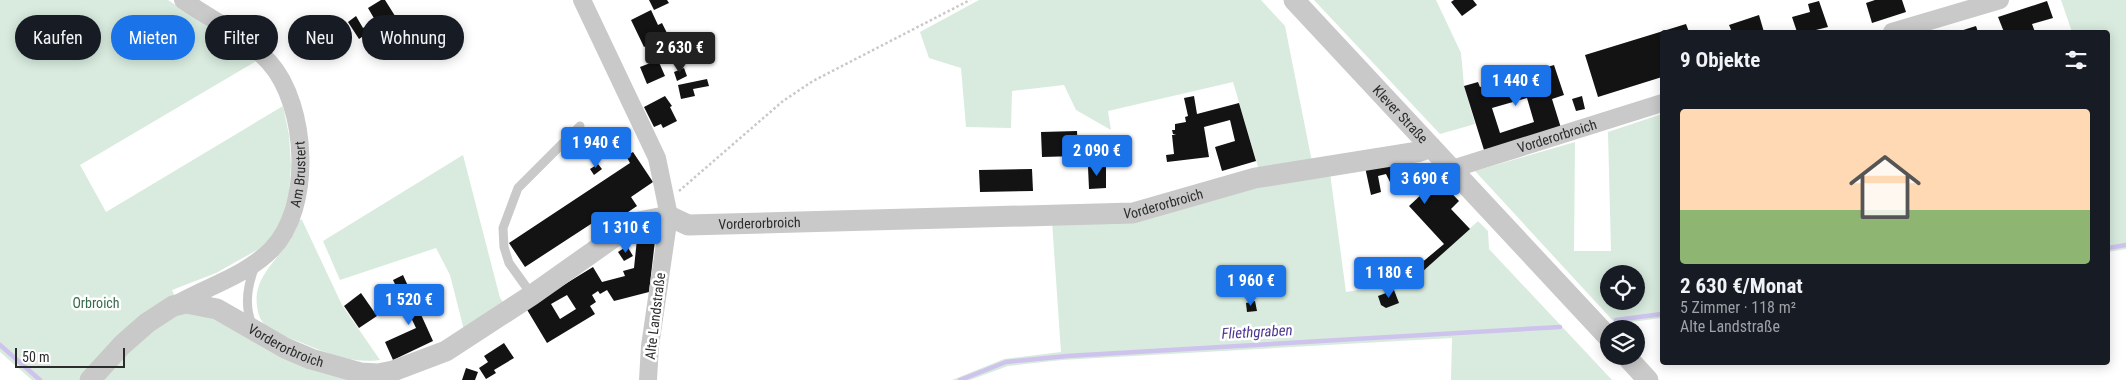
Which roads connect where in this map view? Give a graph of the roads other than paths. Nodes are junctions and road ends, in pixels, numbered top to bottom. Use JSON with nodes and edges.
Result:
{"nodes":[{"id":1,"x":183,"y":0,"type":"edge"},
{"id":2,"x":582,"y":0,"type":"edge"},
{"id":3,"x":1294,"y":0,"type":"edge"},
{"id":4,"x":2000,"y":0,"type":"edge"},
{"id":5,"x":1899,"y":30,"type":"edge"},
{"id":6,"x":1660,"y":104,"type":"edge"},
{"id":7,"x":580,"y":126,"type":"dead end"},
{"id":8,"x":1431,"y":147,"type":"junction"},
{"id":9,"x":1452,"y":169,"type":"junction"},
{"id":10,"x":668,"y":209,"type":"junction"},
{"id":11,"x":256,"y":262,"type":"junction"},
{"id":12,"x":532,"y":295,"type":"junction"},
{"id":13,"x":173,"y":306,"type":"junction"},
{"id":14,"x":1600,"y":328,"type":"edge"},
{"id":15,"x":255,"y":331,"type":"junction"},
{"id":16,"x":1634,"y":365,"type":"edge"},
{"id":17,"x":401,"y":376,"type":"edge"},
{"id":18,"x":90,"y":380,"type":"edge"},
{"id":19,"x":648,"y":380,"type":"edge"},
{"id":20,"x":1648,"y":380,"type":"edge"}],
"edges":[{"from":1,"to":11,"type":"street","name":"Am Brustert"},
{"from":2,"to":10,"type":"street","name":"Alte Landstraße"},
{"from":3,"to":8,"type":"street","name":"Klever Straße"},
{"from":4,"to":5,"type":"street"},
{"from":6,"to":9,"type":"street","name":"Vorderorbroich"},
{"from":7,"to":12,"type":"lane"},
{"from":8,"to":9,"type":"street","name":"Klever Straße"},
{"from":8,"to":10,"type":"street","name":"Vorderorbroich"},
{"from":9,"to":14,"type":"street","name":"Klever Straße"},
{"from":10,"to":12,"type":"street","name":"Vorderorbroich"},
{"from":10,"to":19,"type":"street","name":"Alte Landstraße"},
{"from":11,"to":13,"type":"street","name":"Am Brustert"},
{"from":11,"to":15,"type":"lane"},
{"from":12,"to":17,"type":"street","name":"Vorderorbroich"},
{"from":13,"to":15,"type":"street","name":"Vorderorbroich"},
{"from":13,"to":18,"type":"street"},
{"from":15,"to":17,"type":"street","name":"Vorderorbroich"},
{"from":16,"to":20,"type":"street"}]}
